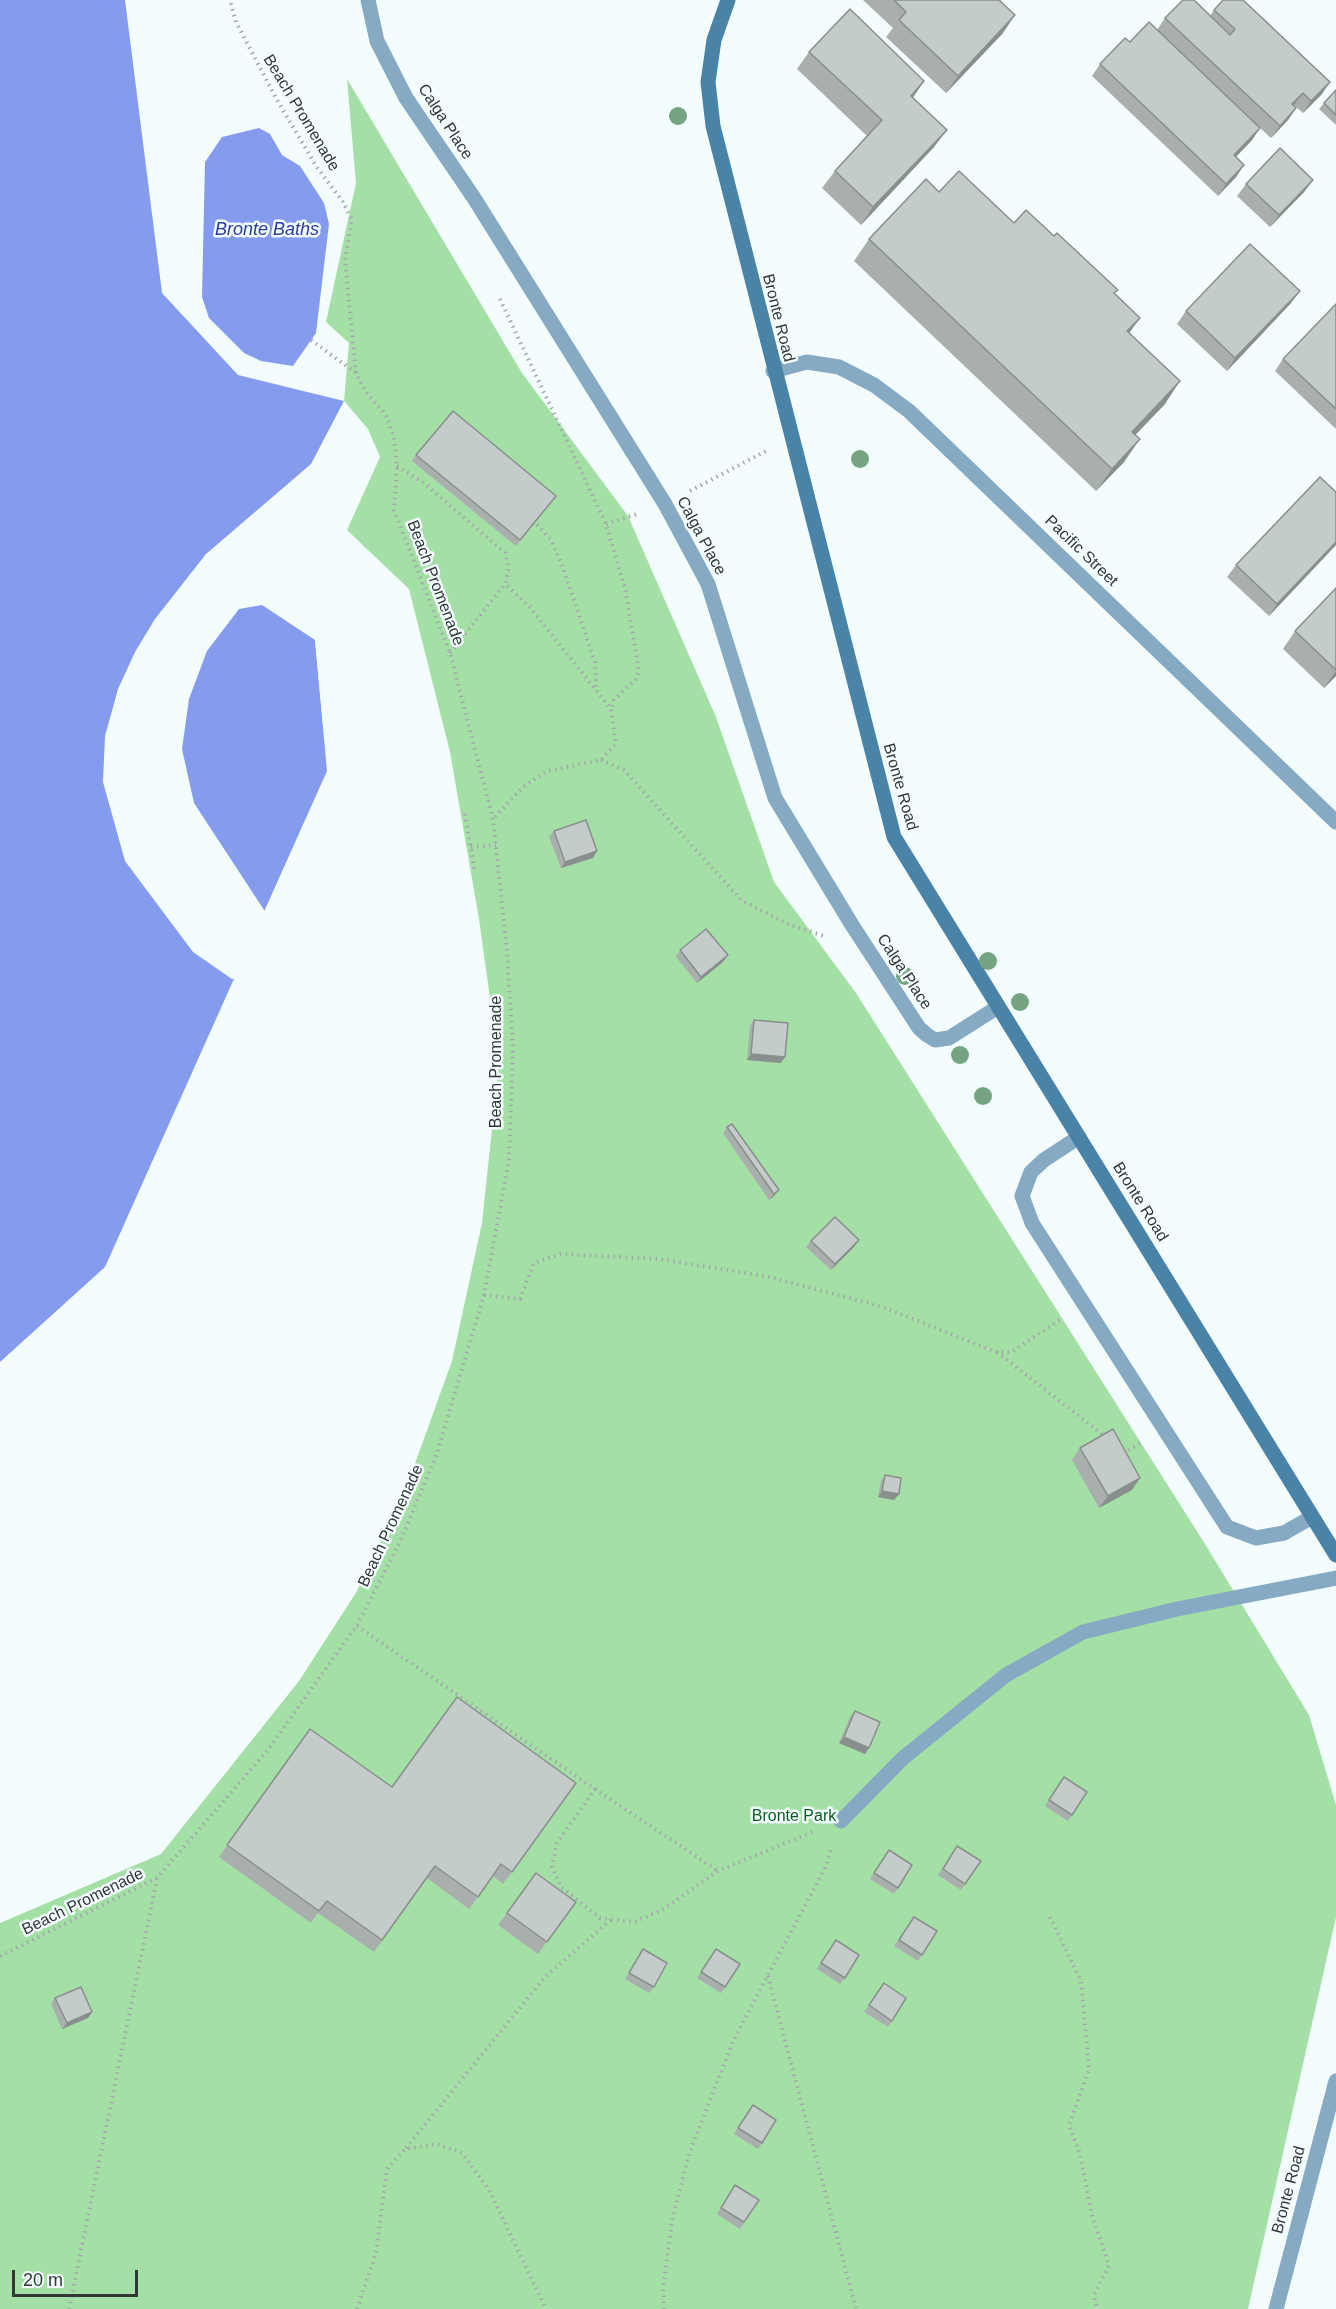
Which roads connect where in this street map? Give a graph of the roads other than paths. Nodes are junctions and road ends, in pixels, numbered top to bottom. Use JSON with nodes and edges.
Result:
{"nodes":[{"id":1,"x":368,"y":0,"type":"edge"},
{"id":2,"x":728,"y":0,"type":"edge"},
{"id":3,"x":773,"y":371,"type":"junction"},
{"id":4,"x":1336,"y":822,"type":"edge"},
{"id":5,"x":998,"y":1007,"type":"junction"},
{"id":6,"x":1079,"y":1137,"type":"junction"},
{"id":7,"x":1312,"y":1517,"type":"junction"},
{"id":8,"x":1336,"y":1555,"type":"edge"},
{"id":9,"x":1336,"y":1578,"type":"edge"},
{"id":10,"x":841,"y":1821,"type":"road end"},
{"id":11,"x":1336,"y":2081,"type":"edge"},
{"id":12,"x":1276,"y":2309,"type":"edge"}],
"edges":[{"from":1,"to":5,"type":"street","name":"Calga Place"},
{"from":2,"to":3,"type":"main road","name":"Bronte Road"},
{"from":3,"to":4,"type":"street","name":"Pacific Street"},
{"from":3,"to":5,"type":"main road","name":"Bronte Road"},
{"from":5,"to":6,"type":"main road","name":"Bronte Road"},
{"from":6,"to":7,"type":"main road","name":"Bronte Road"},
{"from":6,"to":7,"type":"street"},
{"from":7,"to":8,"type":"main road","name":"Bronte Road"},
{"from":9,"to":10,"type":"street"},
{"from":11,"to":12,"type":"street","name":"Bronte Road"}]}
